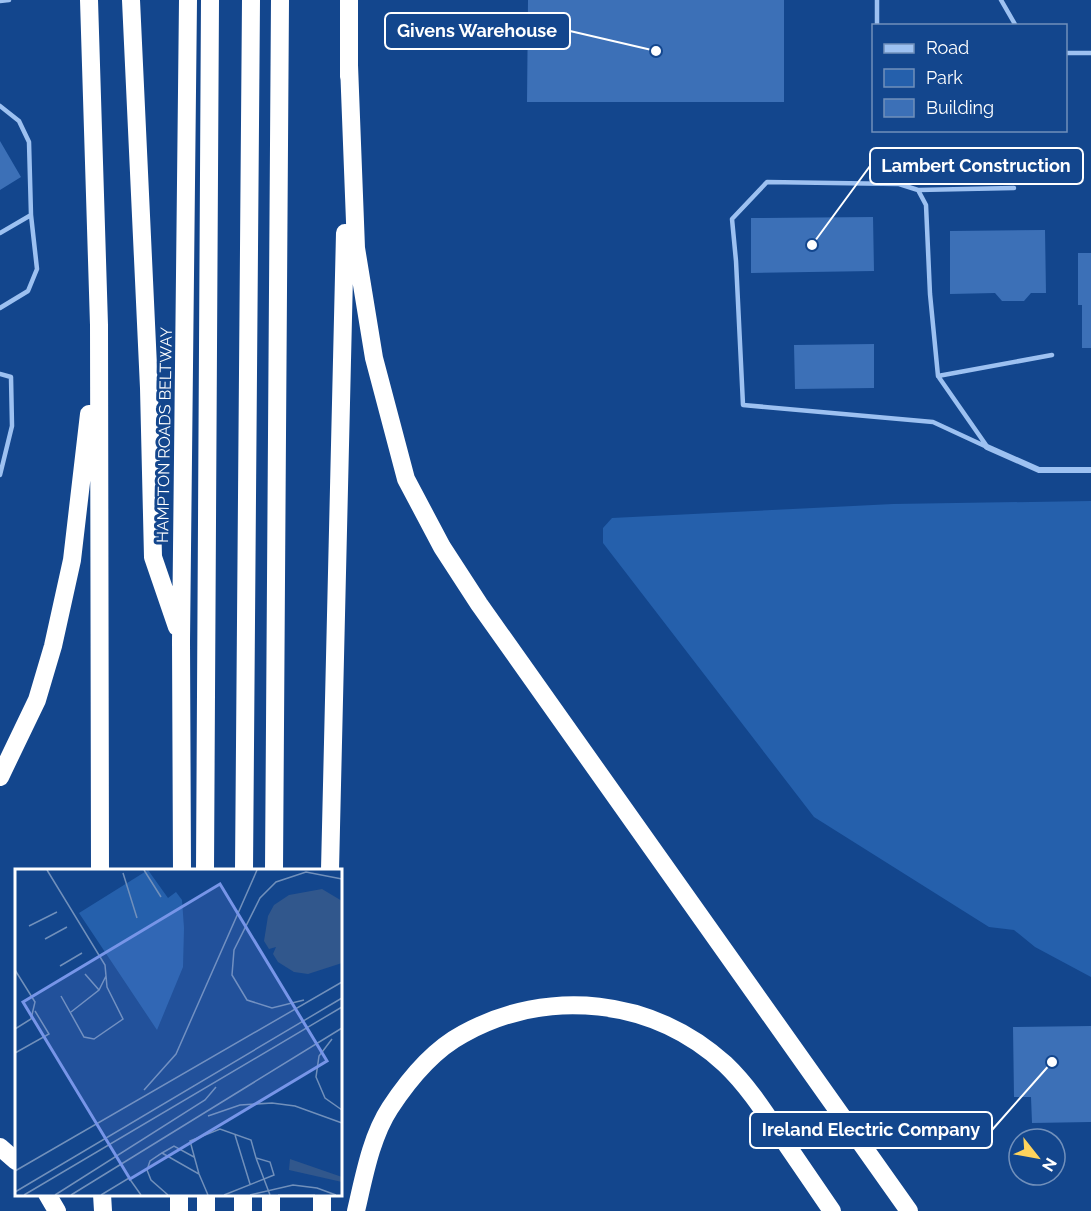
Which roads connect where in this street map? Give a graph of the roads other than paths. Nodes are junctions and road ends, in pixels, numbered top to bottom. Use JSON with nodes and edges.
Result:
{"nodes":[{"id":1,"x":9,"y":0,"type":"edge"},
{"id":2,"x":89,"y":0,"type":"edge"},
{"id":3,"x":131,"y":0,"type":"edge"},
{"id":4,"x":188,"y":0,"type":"edge"},
{"id":5,"x":210,"y":0,"type":"edge"},
{"id":6,"x":250,"y":0,"type":"edge"},
{"id":7,"x":280,"y":0,"type":"edge"},
{"id":8,"x":349,"y":0,"type":"edge"},
{"id":9,"x":878,"y":0,"type":"edge"},
{"id":10,"x":1001,"y":0,"type":"edge"},
{"id":11,"x":0,"y":1,"type":"edge"},
{"id":12,"x":877,"y":24,"type":"edge"},
{"id":13,"x":1015,"y":24,"type":"edge"},
{"id":14,"x":1067,"y":53,"type":"edge"},
{"id":15,"x":1091,"y":53,"type":"edge"},
{"id":16,"x":349,"y":65,"type":"junction"},
{"id":17,"x":0,"y":106,"type":"edge"},
{"id":18,"x":1014,"y":188,"type":"dead end"},
{"id":19,"x":918,"y":190,"type":"junction"},
{"id":20,"x":31,"y":215,"type":"junction"},
{"id":21,"x":0,"y":233,"type":"edge"},
{"id":22,"x":0,"y":308,"type":"edge"},
{"id":23,"x":99,"y":326,"type":"junction"},
{"id":24,"x":1052,"y":355,"type":"dead end"},
{"id":25,"x":0,"y":374,"type":"edge"},
{"id":26,"x":938,"y":376,"type":"junction"},
{"id":27,"x":0,"y":443,"type":"edge"},
{"id":28,"x":7,"y":445,"type":"junction"},
{"id":29,"x":987,"y":447,"type":"junction"},
{"id":30,"x":1091,"y":470,"type":"edge"},
{"id":31,"x":0,"y":475,"type":"edge"},
{"id":32,"x":182,"y":641,"type":"junction"},
{"id":33,"x":0,"y":777,"type":"edge"},
{"id":34,"x":100,"y":869,"type":"edge"},
{"id":35,"x":182,"y":869,"type":"edge"},
{"id":36,"x":205,"y":869,"type":"edge"},
{"id":37,"x":244,"y":869,"type":"edge"},
{"id":38,"x":274,"y":869,"type":"edge"},
{"id":39,"x":330,"y":869,"type":"edge"},
{"id":40,"x":0,"y":1148,"type":"edge"},
{"id":41,"x":15,"y":1160,"type":"edge"},
{"id":42,"x":48,"y":1196,"type":"edge"},
{"id":43,"x":102,"y":1196,"type":"edge"},
{"id":44,"x":57,"y":1211,"type":"edge"},
{"id":45,"x":103,"y":1211,"type":"edge"},
{"id":46,"x":356,"y":1211,"type":"edge"},
{"id":47,"x":832,"y":1211,"type":"edge"},
{"id":48,"x":909,"y":1211,"type":"edge"}],
"edges":[{"from":1,"to":11,"type":"lane"},
{"from":2,"to":23,"type":"highway"},
{"from":3,"to":32,"type":"highway"},
{"from":4,"to":32,"type":"highway","name":"HAMPTON ROADS BELTWAY"},
{"from":5,"to":36,"type":"highway"},
{"from":6,"to":37,"type":"highway"},
{"from":7,"to":38,"type":"highway"},
{"from":8,"to":16,"type":"highway"},
{"from":9,"to":12,"type":"lane"},
{"from":10,"to":13,"type":"lane"},
{"from":14,"to":15,"type":"lane"},
{"from":16,"to":39,"type":"highway"},
{"from":16,"to":48,"type":"highway"},
{"from":17,"to":20,"type":"lane"},
{"from":18,"to":19,"type":"lane"},
{"from":19,"to":26,"type":"lane"},
{"from":19,"to":29,"type":"lane"},
{"from":20,"to":21,"type":"lane"},
{"from":20,"to":22,"type":"lane"},
{"from":23,"to":33,"type":"highway"},
{"from":23,"to":34,"type":"highway"},
{"from":24,"to":26,"type":"lane"},
{"from":25,"to":28,"type":"lane"},
{"from":26,"to":29,"type":"lane"},
{"from":27,"to":28,"type":"lane"},
{"from":28,"to":31,"type":"lane"},
{"from":29,"to":30,"type":"street"},
{"from":32,"to":35,"type":"highway","name":"HAMPTON ROADS BELTWAY"},
{"from":40,"to":41,"type":"highway"},
{"from":42,"to":44,"type":"highway"},
{"from":43,"to":45,"type":"highway"},
{"from":46,"to":47,"type":"highway"}]}
